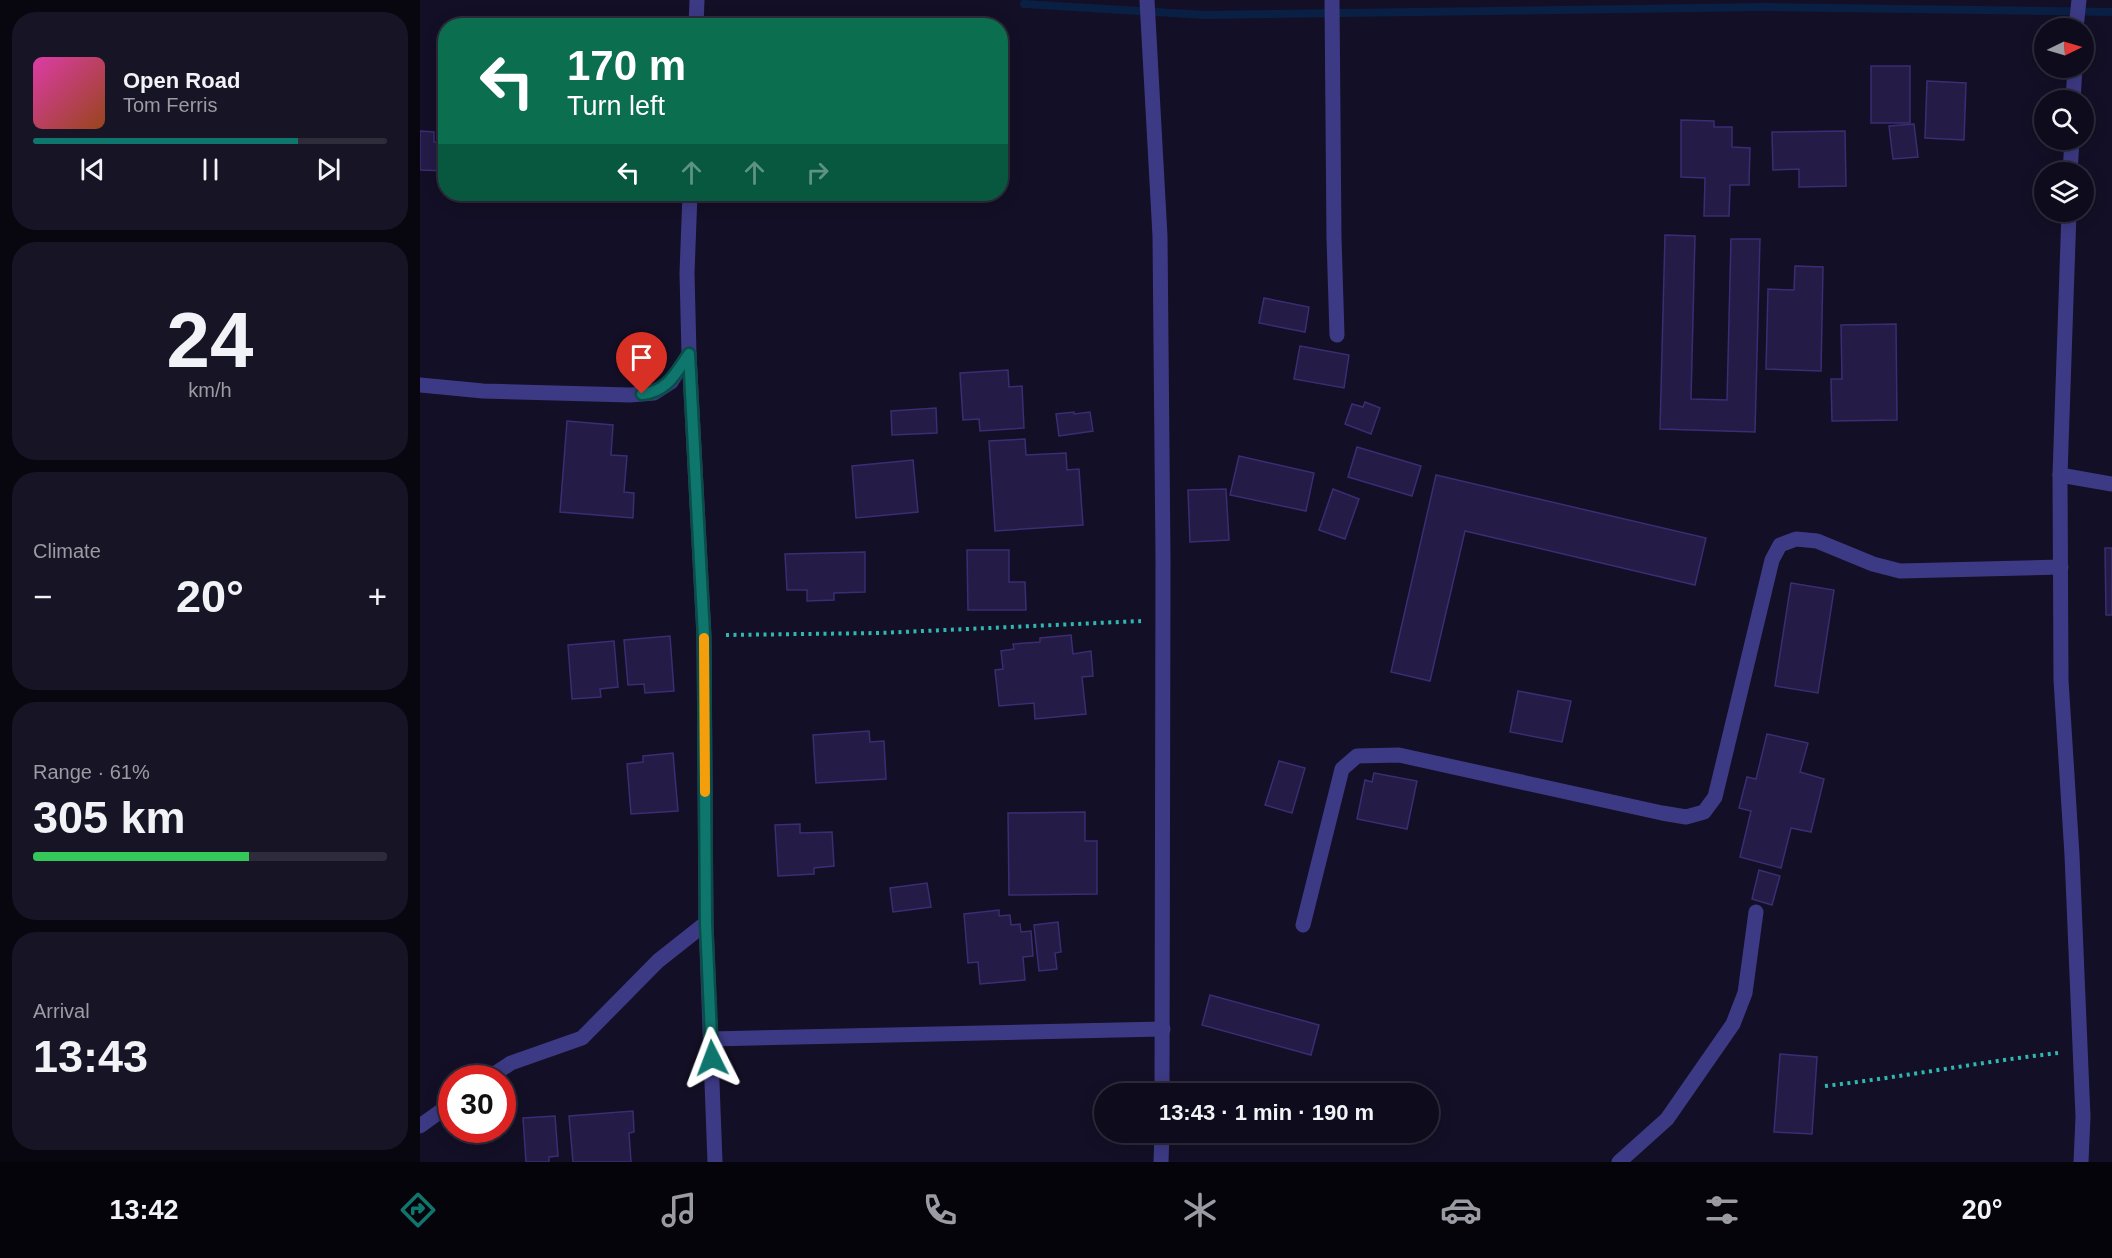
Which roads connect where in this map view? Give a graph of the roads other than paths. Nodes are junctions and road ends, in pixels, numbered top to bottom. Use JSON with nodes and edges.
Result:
{"nodes":[{"id":1,"x":697,"y":0,"type":"edge"},
{"id":2,"x":1147,"y":0,"type":"edge"},
{"id":3,"x":1332,"y":0,"type":"edge"},
{"id":4,"x":2079,"y":0,"type":"edge"},
{"id":5,"x":696,"y":18,"type":"edge"},
{"id":6,"x":2077,"y":18,"type":"edge"},
{"id":7,"x":690,"y":201,"type":"edge"},
{"id":8,"x":2069,"y":222,"type":"edge"},
{"id":9,"x":1337,"y":335,"type":"dead end"},
{"id":10,"x":689,"y":354,"type":"junction"},
{"id":11,"x":420,"y":385,"type":"edge"},
{"id":12,"x":2060,"y":475,"type":"junction"},
{"id":13,"x":2112,"y":484,"type":"edge"},
{"id":14,"x":2061,"y":567,"type":"junction"},
{"id":15,"x":1756,"y":912,"type":"dead end"},
{"id":16,"x":706,"y":923,"type":"junction"},
{"id":17,"x":1303,"y":925,"type":"dead end"},
{"id":18,"x":1163,"y":1029,"type":"junction"},
{"id":19,"x":711,"y":1039,"type":"junction"},
{"id":20,"x":508,"y":1065,"type":"edge"},
{"id":21,"x":1162,"y":1083,"type":"edge"},
{"id":22,"x":438,"y":1113,"type":"edge"},
{"id":23,"x":420,"y":1126,"type":"edge"},
{"id":24,"x":1162,"y":1143,"type":"edge"},
{"id":25,"x":715,"y":1162,"type":"edge"},
{"id":26,"x":1161,"y":1162,"type":"edge"},
{"id":27,"x":1619,"y":1162,"type":"edge"},
{"id":28,"x":2081,"y":1162,"type":"edge"}],
"edges":[{"from":1,"to":5,"type":"street"},
{"from":2,"to":18,"type":"street"},
{"from":3,"to":9,"type":"street"},
{"from":4,"to":6,"type":"street"},
{"from":7,"to":10,"type":"street"},
{"from":8,"to":12,"type":"street"},
{"from":10,"to":11,"type":"street"},
{"from":10,"to":16,"type":"street"},
{"from":12,"to":13,"type":"street"},
{"from":12,"to":14,"type":"street"},
{"from":14,"to":17,"type":"street"},
{"from":14,"to":28,"type":"street"},
{"from":15,"to":27,"type":"street"},
{"from":16,"to":19,"type":"street"},
{"from":16,"to":20,"type":"street"},
{"from":18,"to":19,"type":"street"},
{"from":18,"to":21,"type":"street"},
{"from":19,"to":25,"type":"street"},
{"from":22,"to":23,"type":"street"},
{"from":24,"to":26,"type":"street"}]}
